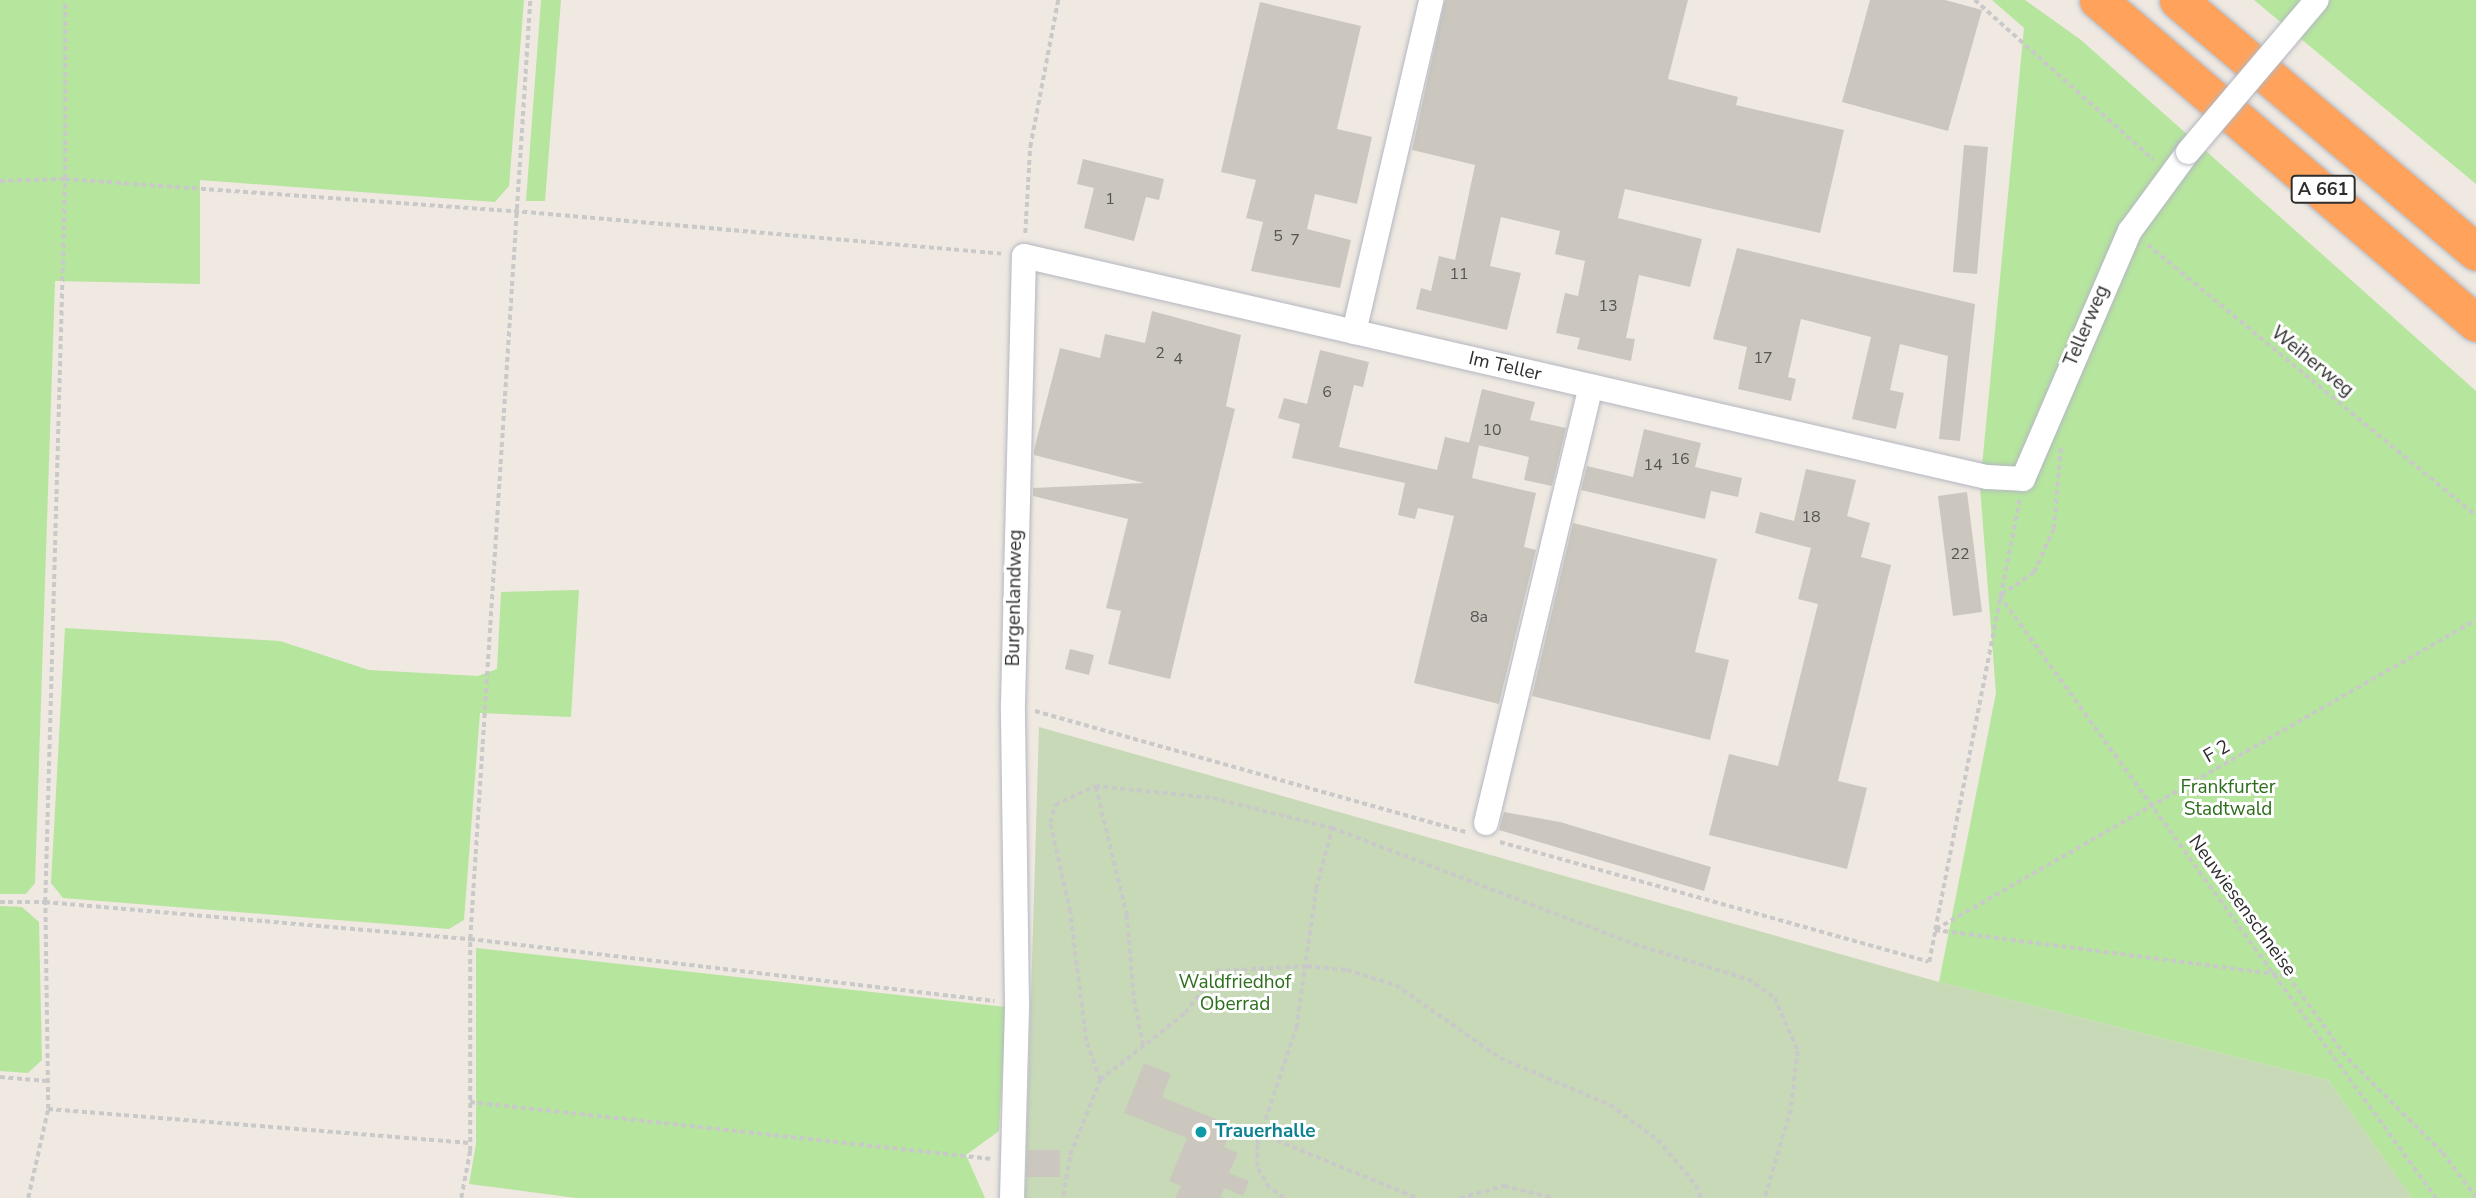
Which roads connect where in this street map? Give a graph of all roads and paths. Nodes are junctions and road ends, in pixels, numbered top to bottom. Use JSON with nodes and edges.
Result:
{"nodes":[{"id":1,"x":65,"y":0,"type":"edge"},
{"id":2,"x":530,"y":0,"type":"edge"},
{"id":3,"x":1058,"y":0,"type":"edge"},
{"id":4,"x":1432,"y":0,"type":"edge"},
{"id":5,"x":1976,"y":0,"type":"edge"},
{"id":6,"x":2098,"y":0,"type":"edge"},
{"id":7,"x":2178,"y":0,"type":"edge"},
{"id":8,"x":2317,"y":0,"type":"edge"},
{"id":9,"x":2171,"y":176,"type":"junction"},
{"id":10,"x":65,"y":179,"type":"junction"},
{"id":11,"x":0,"y":181,"type":"edge"},
{"id":12,"x":514,"y":211,"type":"junction"},
{"id":13,"x":2130,"y":231,"type":"junction"},
{"id":14,"x":2476,"y":252,"type":"edge"},
{"id":15,"x":1024,"y":256,"type":"junction"},
{"id":16,"x":2476,"y":323,"type":"edge"},
{"id":17,"x":1354,"y":332,"type":"junction"},
{"id":18,"x":1591,"y":387,"type":"junction"},
{"id":19,"x":2052,"y":411,"type":"junction"},
{"id":20,"x":2023,"y":479,"type":"junction"},
{"id":21,"x":2476,"y":515,"type":"edge"},
{"id":22,"x":2000,"y":596,"type":"junction"},
{"id":23,"x":2476,"y":620,"type":"edge"},
{"id":24,"x":1013,"y":704,"type":"junction"},
{"id":25,"x":1095,"y":786,"type":"junction"},
{"id":26,"x":2152,"y":806,"type":"junction"},
{"id":27,"x":1332,"y":828,"type":"junction"},
{"id":28,"x":1485,"y":832,"type":"junction"},
{"id":29,"x":0,"y":902,"type":"edge"},
{"id":30,"x":45,"y":902,"type":"junction"},
{"id":31,"x":1935,"y":930,"type":"junction"},
{"id":32,"x":470,"y":939,"type":"junction"},
{"id":33,"x":1307,"y":966,"type":"junction"},
{"id":34,"x":2275,"y":975,"type":"junction"},
{"id":35,"x":1017,"y":1004,"type":"junction"},
{"id":36,"x":1144,"y":1049,"type":"junction"},
{"id":37,"x":0,"y":1077,"type":"edge"},
{"id":38,"x":1100,"y":1080,"type":"junction"},
{"id":39,"x":47,"y":1081,"type":"junction"},
{"id":40,"x":470,"y":1102,"type":"junction"},
{"id":41,"x":48,"y":1109,"type":"junction"},
{"id":42,"x":1261,"y":1134,"type":"junction"},
{"id":43,"x":470,"y":1143,"type":"junction"},
{"id":44,"x":1012,"y":1160,"type":"junction"},
{"id":45,"x":1063,"y":1196,"type":"dead end"},
{"id":46,"x":2476,"y":1197,"type":"edge"},
{"id":47,"x":28,"y":1198,"type":"edge"},
{"id":48,"x":461,"y":1198,"type":"edge"},
{"id":49,"x":1012,"y":1198,"type":"edge"},
{"id":50,"x":1284,"y":1198,"type":"edge"},
{"id":51,"x":1417,"y":1198,"type":"edge"},
{"id":52,"x":1461,"y":1198,"type":"edge"},
{"id":53,"x":1554,"y":1198,"type":"edge"},
{"id":54,"x":1701,"y":1198,"type":"edge"},
{"id":55,"x":1765,"y":1198,"type":"edge"},
{"id":56,"x":2437,"y":1198,"type":"edge"}],
"edges":[{"from":1,"to":10,"type":"path"},
{"from":2,"to":12,"type":"path"},
{"from":3,"to":15,"type":"path"},
{"from":4,"to":17,"type":"street"},
{"from":5,"to":9,"type":"path"},
{"from":6,"to":16,"type":"highway","number":"A 661"},
{"from":7,"to":14,"type":"highway","number":"A 661"},
{"from":8,"to":9,"type":"street","name":"Tellerweg","bridge":true},
{"from":9,"to":13,"type":"street","name":"Tellerweg"},
{"from":10,"to":11,"type":"path"},
{"from":10,"to":12,"type":"path"},
{"from":10,"to":30,"type":"path"},
{"from":12,"to":15,"type":"path"},
{"from":12,"to":32,"type":"path"},
{"from":13,"to":19,"type":"street","name":"Tellerweg"},
{"from":13,"to":21,"type":"path","name":"Weiherweg"},
{"from":15,"to":17,"type":"street","name":"Im Teller"},
{"from":15,"to":24,"type":"street","name":"Burgenlandweg"},
{"from":17,"to":18,"type":"street","name":"Im Teller"},
{"from":18,"to":20,"type":"street","name":"Im Teller"},
{"from":18,"to":28,"type":"street"},
{"from":19,"to":20,"type":"street","name":"Tellerweg"},
{"from":19,"to":22,"type":"path"},
{"from":20,"to":22,"type":"path"},
{"from":22,"to":26,"type":"path","name":"Neuwiesenschneise"},
{"from":22,"to":31,"type":"path"},
{"from":23,"to":26,"type":"path","name":"F 2"},
{"from":24,"to":28,"type":"path"},
{"from":24,"to":35,"type":"street","name":"Burgenlandweg"},
{"from":25,"to":27,"type":"path"},
{"from":25,"to":36,"type":"path"},
{"from":25,"to":38,"type":"path"},
{"from":26,"to":31,"type":"path","name":"F 2"},
{"from":26,"to":34,"type":"path","name":"Neuwiesenschneise"},
{"from":27,"to":33,"type":"path"},
{"from":27,"to":55,"type":"path"},
{"from":28,"to":31,"type":"path"},
{"from":29,"to":30,"type":"path"},
{"from":30,"to":32,"type":"path"},
{"from":30,"to":39,"type":"path"},
{"from":31,"to":34,"type":"path"},
{"from":32,"to":35,"type":"path"},
{"from":32,"to":40,"type":"path"},
{"from":33,"to":36,"type":"path"},
{"from":33,"to":42,"type":"path"},
{"from":33,"to":54,"type":"path"},
{"from":34,"to":46,"type":"path"},
{"from":34,"to":56,"type":"path","name":"Neuwiesenschneise"},
{"from":35,"to":44,"type":"street","name":"Burgenlandweg"},
{"from":36,"to":38,"type":"path"},
{"from":37,"to":39,"type":"path"},
{"from":38,"to":45,"type":"path"},
{"from":39,"to":41,"type":"path"},
{"from":40,"to":43,"type":"path"},
{"from":40,"to":44,"type":"path"},
{"from":41,"to":43,"type":"path"},
{"from":41,"to":47,"type":"path"},
{"from":42,"to":50,"type":"path"},
{"from":42,"to":51,"type":"path"},
{"from":43,"to":48,"type":"path"},
{"from":44,"to":49,"type":"street","name":"Burgenlandweg"},
{"from":52,"to":53,"type":"path"}]}
